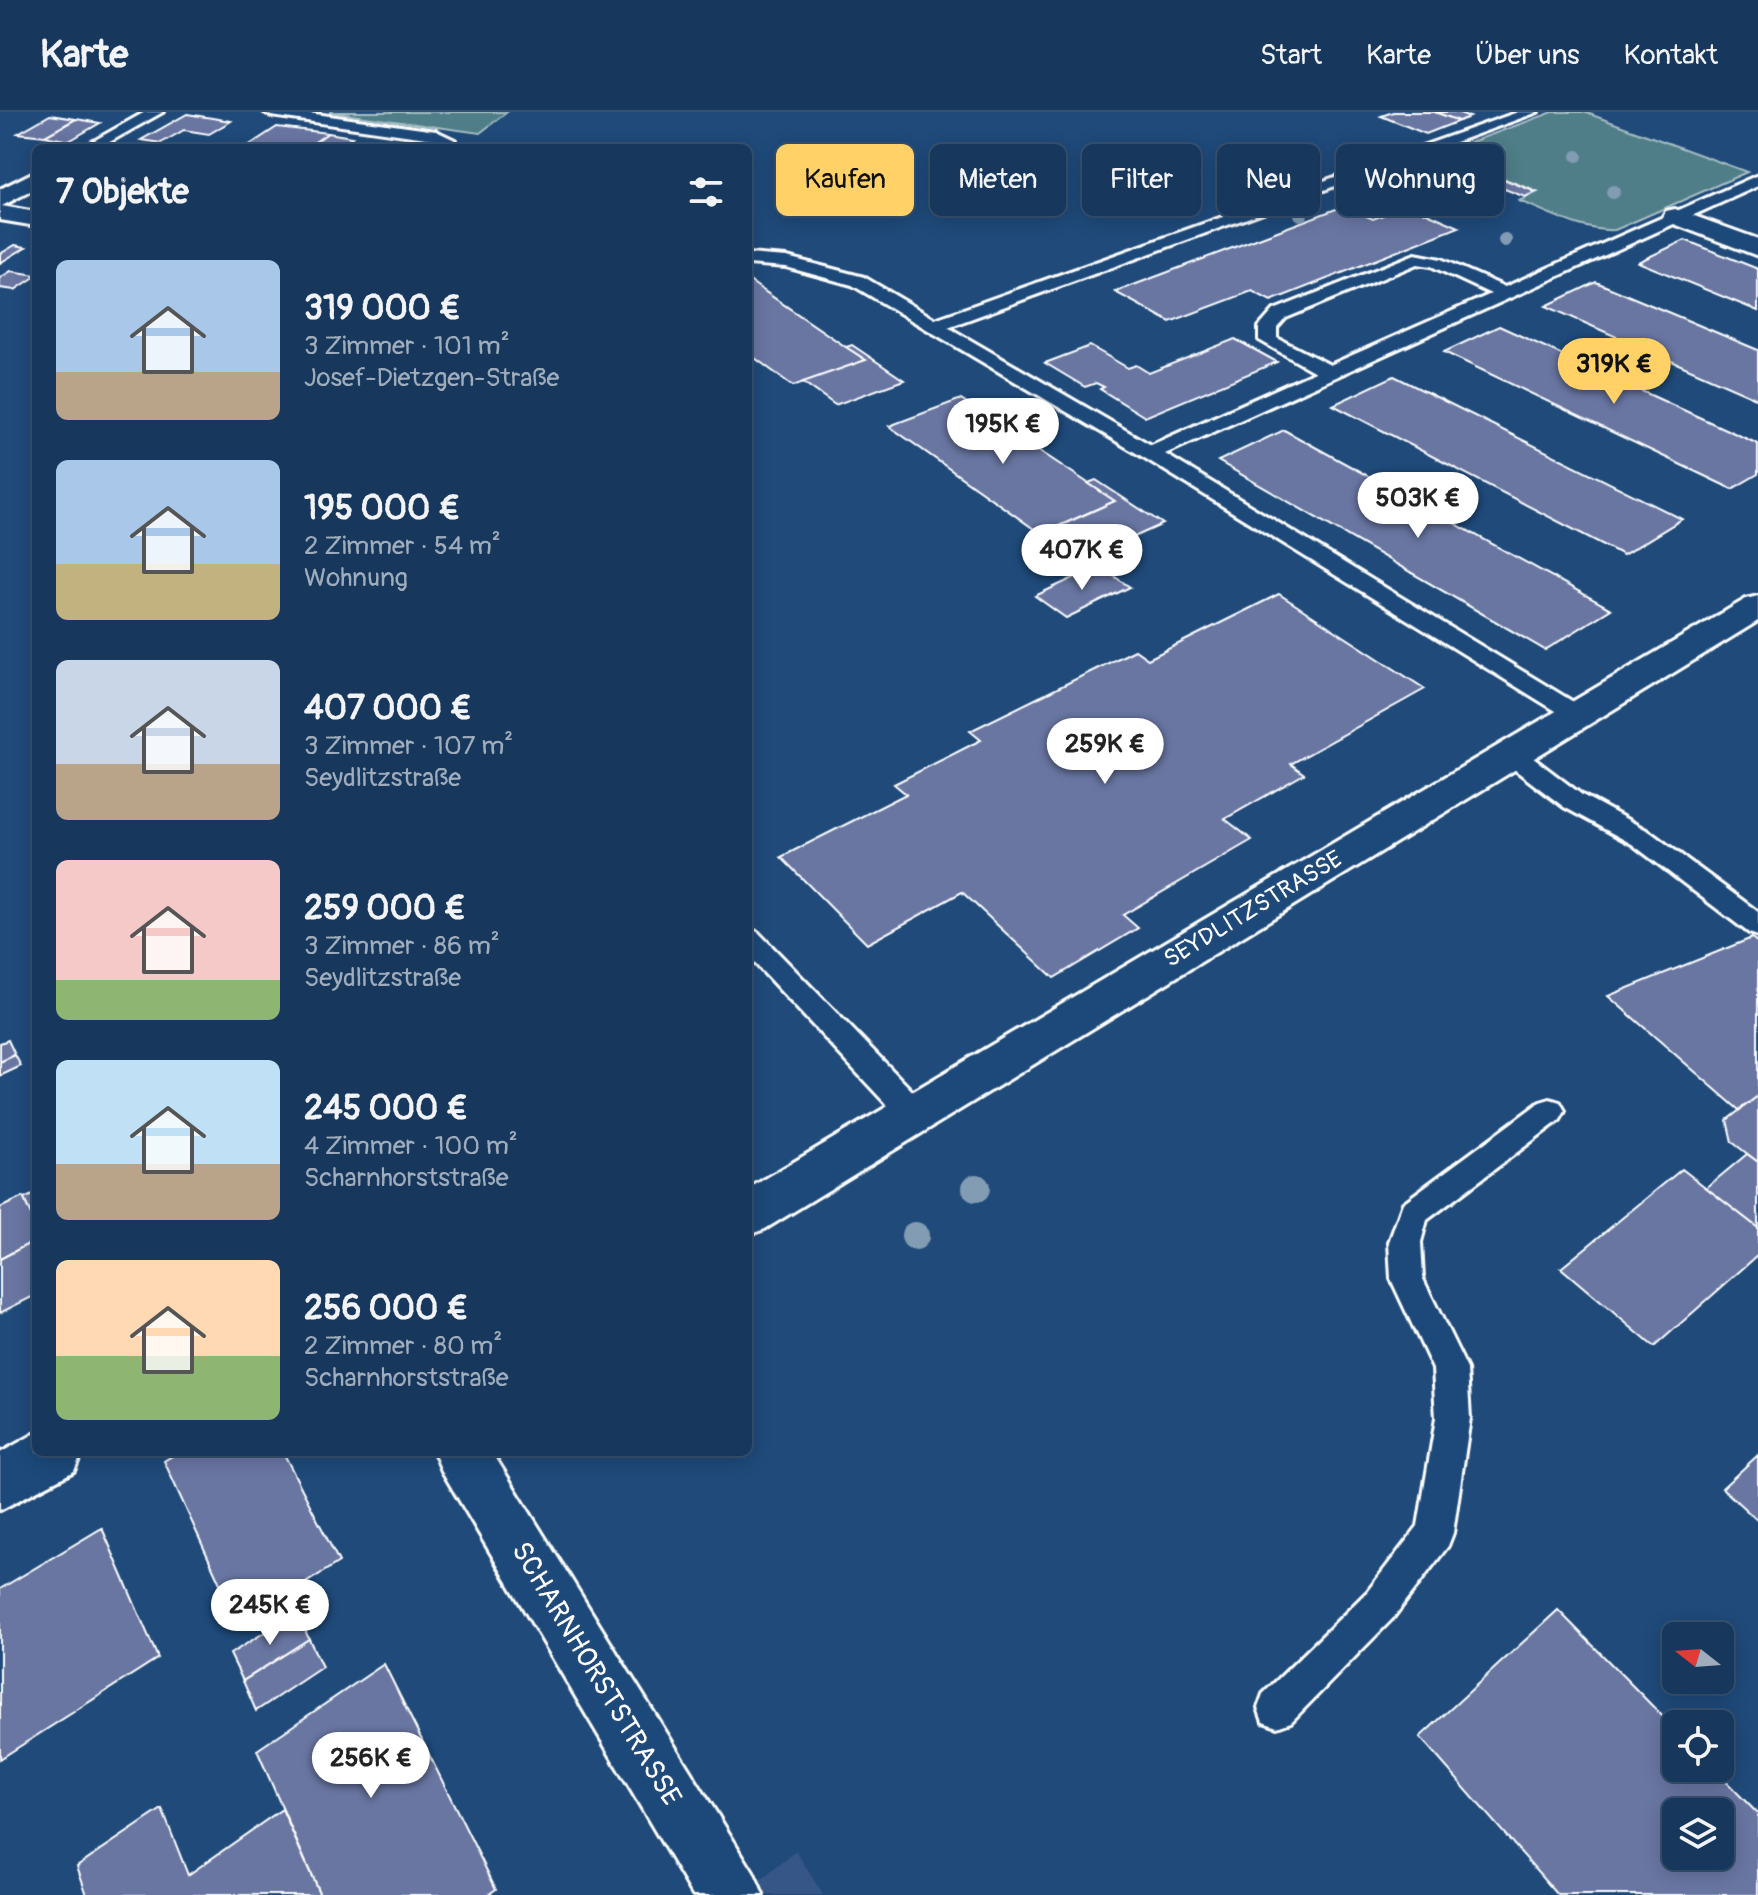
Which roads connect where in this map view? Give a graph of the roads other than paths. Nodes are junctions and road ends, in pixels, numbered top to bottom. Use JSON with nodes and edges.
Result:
{"nodes":[{"id":1,"x":156,"y":112,"type":"edge"},
{"id":2,"x":271,"y":112,"type":"edge"},
{"id":3,"x":1531,"y":112,"type":"edge"},
{"id":4,"x":448,"y":140,"type":"dead end"},
{"id":5,"x":96,"y":144,"type":"edge"},
{"id":6,"x":32,"y":180,"type":"edge"},
{"id":7,"x":1758,"y":180,"type":"edge"},
{"id":8,"x":0,"y":199,"type":"edge"},
{"id":9,"x":0,"y":213,"type":"edge"},
{"id":10,"x":1675,"y":216,"type":"junction"},
{"id":11,"x":32,"y":218,"type":"edge"},
{"id":12,"x":1758,"y":248,"type":"edge"},
{"id":13,"x":752,"y":259,"type":"edge"},
{"id":14,"x":1503,"y":293,"type":"junction"},
{"id":15,"x":936,"y":325,"type":"junction"},
{"id":16,"x":1329,"y":372,"type":"junction"},
{"id":17,"x":1150,"y":453,"type":"junction"},
{"id":18,"x":1758,"y":606,"type":"edge"},
{"id":19,"x":1577,"y":714,"type":"junction"},
{"id":20,"x":1511,"y":754,"type":"junction"},
{"id":21,"x":1758,"y":926,"type":"edge"},
{"id":22,"x":752,"y":943,"type":"edge"},
{"id":23,"x":1550,"y":1111,"type":"dead end"},
{"id":24,"x":914,"y":1113,"type":"junction"},
{"id":25,"x":752,"y":1212,"type":"edge"},
{"id":26,"x":48,"y":1456,"type":"edge"},
{"id":27,"x":463,"y":1456,"type":"edge"},
{"id":28,"x":0,"y":1483,"type":"edge"},
{"id":29,"x":1277,"y":1708,"type":"dead end"},
{"id":30,"x":730,"y":1895,"type":"edge"}],
"edges":[{"from":1,"to":5,"type":"lane"},
{"from":2,"to":4,"type":"lane"},
{"from":3,"to":15,"type":"lane"},
{"from":6,"to":8,"type":"street"},
{"from":7,"to":10,"type":"lane"},
{"from":9,"to":11,"type":"street"},
{"from":10,"to":12,"type":"street"},
{"from":10,"to":14,"type":"lane"},
{"from":13,"to":15,"type":"lane"},
{"from":14,"to":16,"type":"lane"},
{"from":14,"to":16,"type":"lane"},
{"from":15,"to":17,"type":"lane"},
{"from":16,"to":17,"type":"lane"},
{"from":17,"to":19,"type":"lane"},
{"from":18,"to":19,"type":"street","name":"SEYDLITZSTRASSE"},
{"from":19,"to":20,"type":"street","name":"SEYDLITZSTRASSE"},
{"from":20,"to":21,"type":"lane"},
{"from":20,"to":24,"type":"street","name":"SEYDLITZSTRASSE"},
{"from":22,"to":24,"type":"lane"},
{"from":23,"to":29,"type":"lane"},
{"from":24,"to":25,"type":"street","name":"SEYDLITZSTRASSE"},
{"from":26,"to":28,"type":"street"},
{"from":27,"to":30,"type":"street","name":"SCHARNHORSTSTRASSE"}]}
